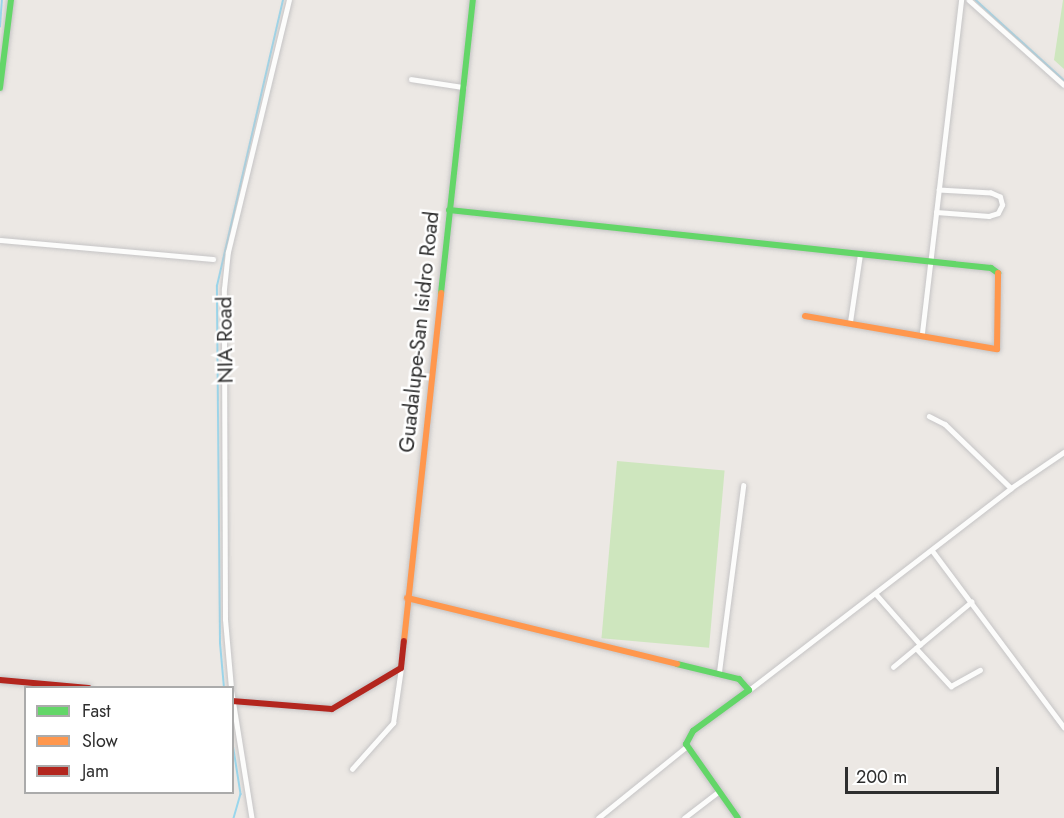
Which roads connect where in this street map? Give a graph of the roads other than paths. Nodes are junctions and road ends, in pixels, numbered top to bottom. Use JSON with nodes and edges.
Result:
{"nodes":[{"id":1,"x":11,"y":0,"type":"edge"},
{"id":2,"x":289,"y":0,"type":"edge"},
{"id":3,"x":473,"y":0,"type":"edge"},
{"id":4,"x":961,"y":0,"type":"edge"},
{"id":5,"x":969,"y":0,"type":"edge"},
{"id":6,"x":411,"y":79,"type":"dead end"},
{"id":7,"x":1064,"y":85,"type":"edge"},
{"id":8,"x":463,"y":87,"type":"junction"},
{"id":9,"x":0,"y":88,"type":"edge"},
{"id":10,"x":939,"y":190,"type":"junction"},
{"id":11,"x":449,"y":210,"type":"junction"},
{"id":12,"x":936,"y":212,"type":"junction"},
{"id":13,"x":0,"y":240,"type":"edge"},
{"id":14,"x":860,"y":254,"type":"junction"},
{"id":15,"x":213,"y":260,"type":"dead end"},
{"id":16,"x":930,"y":262,"type":"junction"},
{"id":17,"x":805,"y":316,"type":"dead end"},
{"id":18,"x":850,"y":322,"type":"junction"},
{"id":19,"x":922,"y":333,"type":"junction"},
{"id":20,"x":929,"y":416,"type":"dead end"},
{"id":21,"x":1064,"y":452,"type":"edge"},
{"id":22,"x":744,"y":486,"type":"dead end"},
{"id":23,"x":1011,"y":488,"type":"junction"},
{"id":24,"x":932,"y":550,"type":"junction"},
{"id":25,"x":876,"y":594,"type":"junction"},
{"id":26,"x":407,"y":598,"type":"junction"},
{"id":27,"x":971,"y":602,"type":"junction"},
{"id":28,"x":918,"y":646,"type":"junction"},
{"id":29,"x":893,"y":667,"type":"dead end"},
{"id":30,"x":400,"y":668,"type":"junction"},
{"id":31,"x":980,"y":670,"type":"dead end"},
{"id":32,"x":720,"y":672,"type":"junction"},
{"id":33,"x":0,"y":680,"type":"edge"},
{"id":34,"x":76,"y":686,"type":"edge"},
{"id":35,"x":231,"y":686,"type":"edge"},
{"id":36,"x":749,"y":690,"type":"junction"},
{"id":37,"x":234,"y":698,"type":"edge"},
{"id":38,"x":234,"y":704,"type":"edge"},
{"id":39,"x":1064,"y":727,"type":"edge"},
{"id":40,"x":686,"y":747,"type":"junction"},
{"id":41,"x":352,"y":769,"type":"dead end"},
{"id":42,"x":718,"y":792,"type":"junction"},
{"id":43,"x":252,"y":818,"type":"edge"},
{"id":44,"x":598,"y":818,"type":"edge"},
{"id":45,"x":684,"y":818,"type":"edge"},
{"id":46,"x":738,"y":818,"type":"edge"}],
"edges":[{"from":1,"to":9,"type":"street"},
{"from":2,"to":35,"type":"street","name":"NIA Road"},
{"from":3,"to":8,"type":"street","name":"Guadalupe-San Isidro Road"},
{"from":4,"to":10,"type":"street"},
{"from":5,"to":7,"type":"street"},
{"from":6,"to":8,"type":"street"},
{"from":8,"to":11,"type":"street","name":"Guadalupe-San Isidro Road"},
{"from":10,"to":12,"type":"street"},
{"from":10,"to":12,"type":"street"},
{"from":11,"to":14,"type":"street"},
{"from":11,"to":26,"type":"street","name":"Guadalupe-San Isidro Road"},
{"from":12,"to":16,"type":"street"},
{"from":13,"to":15,"type":"street"},
{"from":14,"to":16,"type":"street"},
{"from":14,"to":18,"type":"street"},
{"from":16,"to":19,"type":"street"},
{"from":16,"to":19,"type":"street"},
{"from":17,"to":18,"type":"street"},
{"from":18,"to":19,"type":"street"},
{"from":20,"to":23,"type":"street"},
{"from":21,"to":23,"type":"street"},
{"from":22,"to":32,"type":"street"},
{"from":23,"to":24,"type":"street"},
{"from":24,"to":25,"type":"street"},
{"from":24,"to":27,"type":"street"},
{"from":25,"to":28,"type":"street"},
{"from":25,"to":36,"type":"street"},
{"from":26,"to":30,"type":"street","name":"Guadalupe-San Isidro Road"},
{"from":26,"to":32,"type":"street"},
{"from":27,"to":28,"type":"street"},
{"from":27,"to":39,"type":"street"},
{"from":28,"to":29,"type":"street"},
{"from":28,"to":31,"type":"street"},
{"from":30,"to":37,"type":"street"},
{"from":30,"to":41,"type":"street"},
{"from":32,"to":36,"type":"street"},
{"from":33,"to":34,"type":"street"},
{"from":36,"to":40,"type":"street"},
{"from":38,"to":43,"type":"street"},
{"from":40,"to":42,"type":"street"},
{"from":40,"to":44,"type":"street"},
{"from":42,"to":45,"type":"street"},
{"from":42,"to":46,"type":"street"}]}
